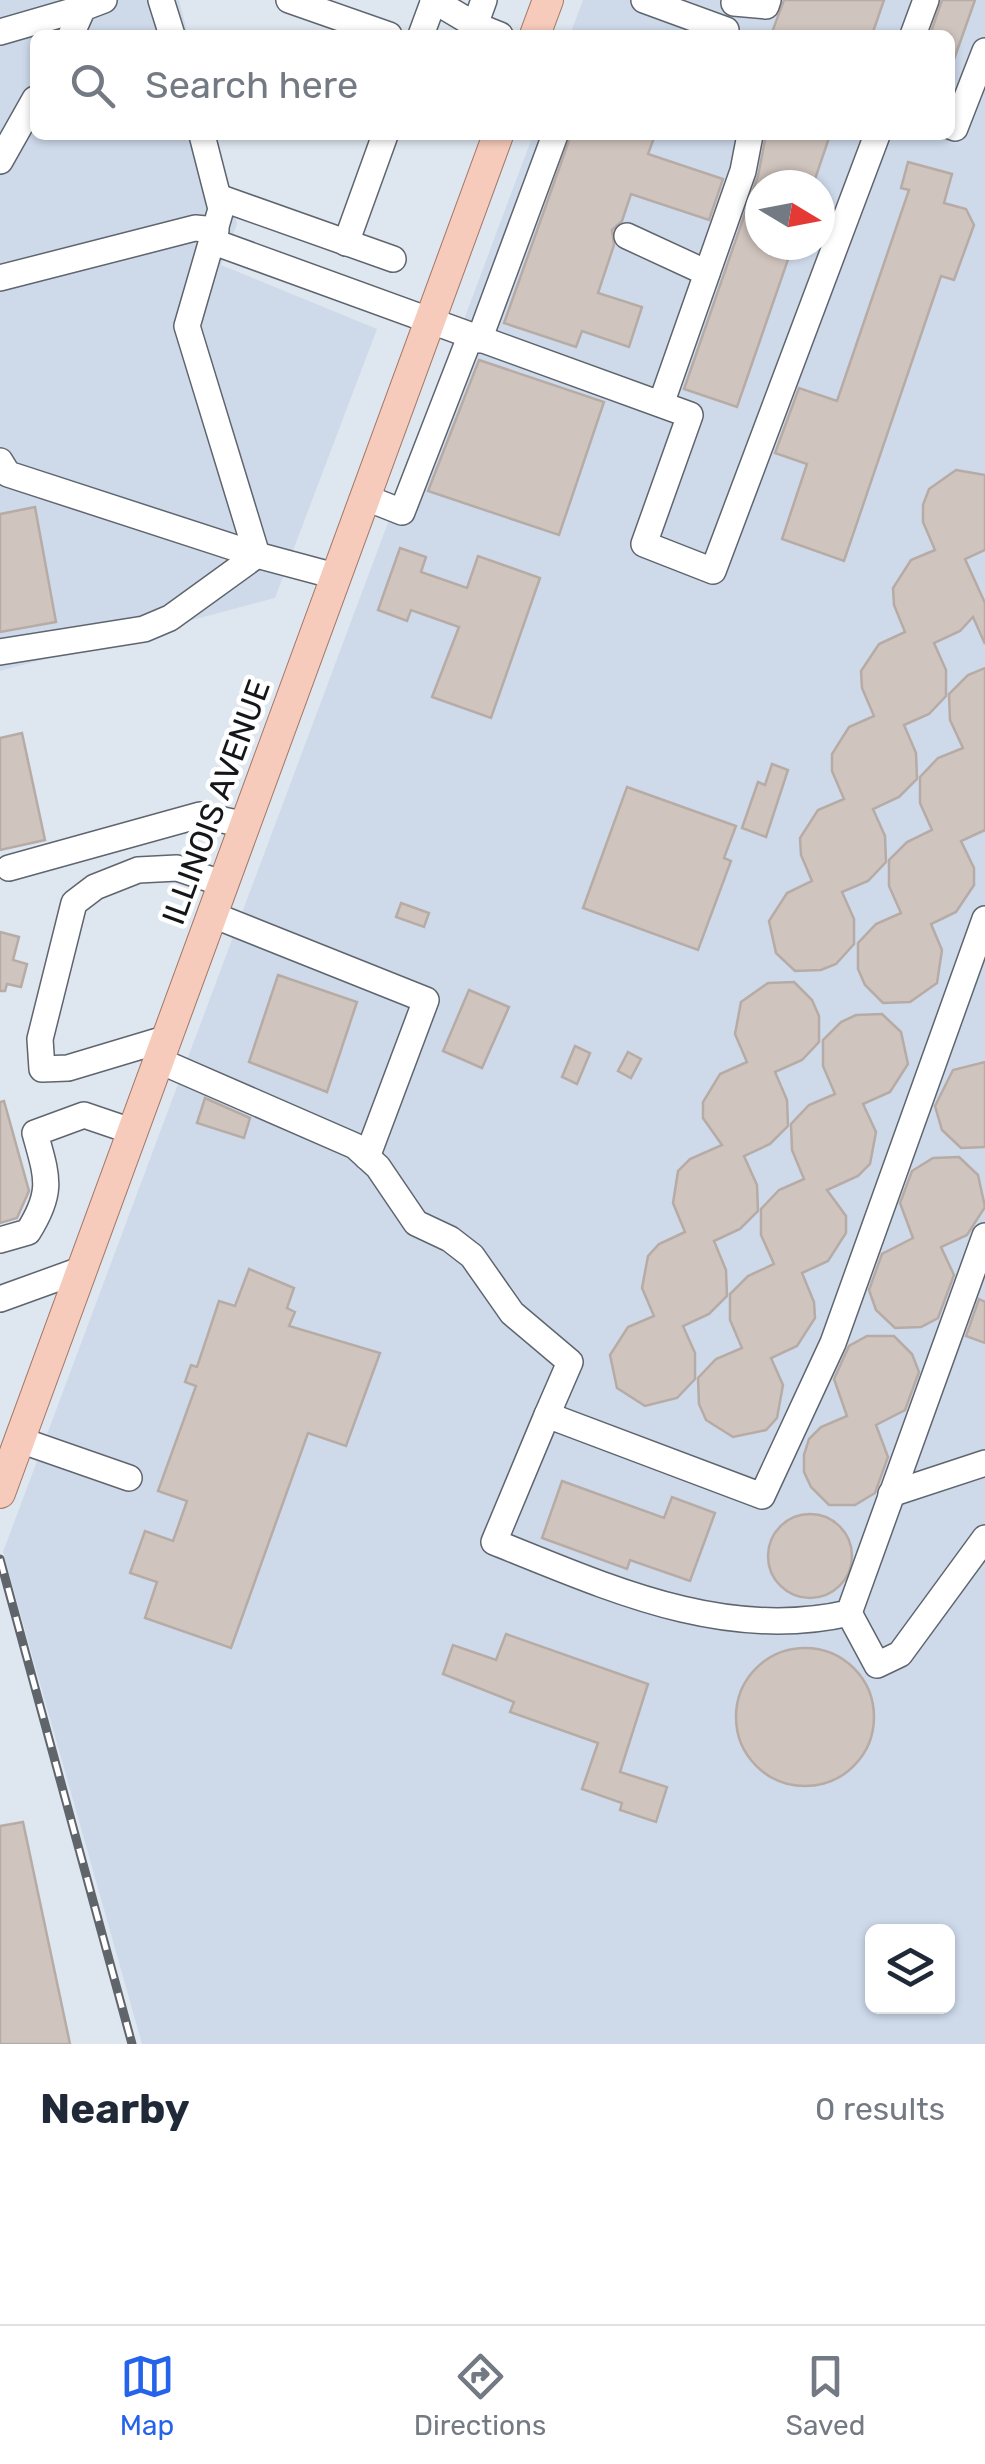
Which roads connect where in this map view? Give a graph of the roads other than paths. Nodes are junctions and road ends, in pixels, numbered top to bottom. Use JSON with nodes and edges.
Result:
{"nodes":[{"id":1,"x":161,"y":0,"type":"edge"},
{"id":2,"x":289,"y":0,"type":"edge"},
{"id":3,"x":433,"y":0,"type":"edge"},
{"id":4,"x":484,"y":0,"type":"edge"},
{"id":5,"x":548,"y":0,"type":"edge"},
{"id":6,"x":644,"y":0,"type":"edge"},
{"id":7,"x":768,"y":0,"type":"edge"},
{"id":8,"x":926,"y":0,"type":"edge"},
{"id":9,"x":734,"y":2,"type":"edge"},
{"id":10,"x":94,"y":4,"type":"edge"},
{"id":11,"x":475,"y":25,"type":"junction"},
{"id":12,"x":75,"y":30,"type":"edge"},
{"id":13,"x":170,"y":30,"type":"edge"},
{"id":14,"x":375,"y":30,"type":"edge"},
{"id":15,"x":423,"y":30,"type":"edge"},
{"id":16,"x":488,"y":30,"type":"edge"},
{"id":17,"x":537,"y":30,"type":"edge"},
{"id":18,"x":719,"y":30,"type":"edge"},
{"id":19,"x":727,"y":30,"type":"edge"},
{"id":20,"x":916,"y":30,"type":"edge"},
{"id":21,"x":0,"y":32,"type":"edge"},
{"id":22,"x":985,"y":51,"type":"edge"},
{"id":23,"x":30,"y":107,"type":"edge"},
{"id":24,"x":955,"y":128,"type":"edge"},
{"id":25,"x":204,"y":140,"type":"edge"},
{"id":26,"x":383,"y":140,"type":"edge"},
{"id":27,"x":496,"y":140,"type":"edge"},
{"id":28,"x":553,"y":140,"type":"edge"},
{"id":29,"x":749,"y":140,"type":"edge"},
{"id":30,"x":875,"y":140,"type":"edge"},
{"id":31,"x":0,"y":161,"type":"edge"},
{"id":32,"x":221,"y":198,"type":"junction"},
{"id":33,"x":215,"y":236,"type":"junction"},
{"id":34,"x":627,"y":236,"type":"dead end"},
{"id":35,"x":346,"y":243,"type":"junction"},
{"id":36,"x":393,"y":259,"type":"dead end"},
{"id":37,"x":706,"y":273,"type":"junction"},
{"id":38,"x":0,"y":278,"type":"edge"},
{"id":39,"x":428,"y":322,"type":"junction"},
{"id":40,"x":474,"y":338,"type":"junction"},
{"id":41,"x":660,"y":404,"type":"junction"},
{"id":42,"x":0,"y":460,"type":"edge"},
{"id":43,"x":364,"y":497,"type":"junction"},
{"id":44,"x":257,"y":554,"type":"junction"},
{"id":45,"x":335,"y":576,"type":"junction"},
{"id":46,"x":0,"y":652,"type":"edge"},
{"id":47,"x":246,"y":825,"type":"junction"},
{"id":48,"x":9,"y":868,"type":"dead end"},
{"id":49,"x":224,"y":884,"type":"junction"},
{"id":50,"x":213,"y":916,"type":"junction"},
{"id":51,"x":985,"y":919,"type":"edge"},
{"id":52,"x":164,"y":1049,"type":"junction"},
{"id":53,"x":134,"y":1132,"type":"junction"},
{"id":54,"x":367,"y":1157,"type":"junction"},
{"id":55,"x":985,"y":1236,"type":"edge"},
{"id":56,"x":0,"y":1240,"type":"edge"},
{"id":57,"x":83,"y":1268,"type":"junction"},
{"id":58,"x":0,"y":1299,"type":"edge"},
{"id":59,"x":548,"y":1415,"type":"junction"},
{"id":60,"x":20,"y":1440,"type":"junction"},
{"id":61,"x":985,"y":1463,"type":"edge"},
{"id":62,"x":129,"y":1478,"type":"dead end"},
{"id":63,"x":0,"y":1493,"type":"edge"},
{"id":64,"x":891,"y":1494,"type":"junction"},
{"id":65,"x":985,"y":1538,"type":"edge"},
{"id":66,"x":849,"y":1613,"type":"junction"}],
"edges":[{"from":1,"to":13,"type":"street"},
{"from":2,"to":14,"type":"street"},
{"from":3,"to":11,"type":"street"},
{"from":3,"to":15,"type":"street"},
{"from":4,"to":11,"type":"street"},
{"from":5,"to":17,"type":"main road"},
{"from":6,"to":18,"type":"street"},
{"from":7,"to":9,"type":"street"},
{"from":8,"to":20,"type":"street"},
{"from":9,"to":19,"type":"street"},
{"from":10,"to":12,"type":"street"},
{"from":10,"to":21,"type":"street"},
{"from":11,"to":16,"type":"street"},
{"from":22,"to":24,"type":"street"},
{"from":23,"to":31,"type":"street"},
{"from":25,"to":32,"type":"street"},
{"from":26,"to":35,"type":"street"},
{"from":27,"to":39,"type":"main road","name":"ILLINOIS AVENUE"},
{"from":28,"to":40,"type":"street"},
{"from":29,"to":37,"type":"street"},
{"from":30,"to":41,"type":"street"},
{"from":32,"to":33,"type":"street"},
{"from":32,"to":35,"type":"street"},
{"from":33,"to":38,"type":"street"},
{"from":33,"to":39,"type":"street"},
{"from":33,"to":44,"type":"street"},
{"from":34,"to":37,"type":"street"},
{"from":35,"to":36,"type":"street"},
{"from":37,"to":41,"type":"street"},
{"from":39,"to":40,"type":"street"},
{"from":39,"to":43,"type":"main road","name":"ILLINOIS AVENUE"},
{"from":40,"to":41,"type":"street"},
{"from":40,"to":43,"type":"street"},
{"from":42,"to":44,"type":"street"},
{"from":43,"to":45,"type":"main road","name":"ILLINOIS AVENUE"},
{"from":44,"to":45,"type":"street"},
{"from":44,"to":46,"type":"street"},
{"from":45,"to":47,"type":"main road","name":"ILLINOIS AVENUE"},
{"from":47,"to":48,"type":"street"},
{"from":47,"to":49,"type":"main road","name":"ILLINOIS AVENUE"},
{"from":49,"to":50,"type":"main road","name":"ILLINOIS AVENUE"},
{"from":49,"to":52,"type":"street"},
{"from":50,"to":52,"type":"main road","name":"ILLINOIS AVENUE"},
{"from":50,"to":54,"type":"street"},
{"from":51,"to":59,"type":"street"},
{"from":52,"to":53,"type":"main road","name":"ILLINOIS AVENUE"},
{"from":52,"to":54,"type":"street"},
{"from":53,"to":56,"type":"street"},
{"from":53,"to":57,"type":"main road","name":"ILLINOIS AVENUE"},
{"from":54,"to":59,"type":"street"},
{"from":55,"to":64,"type":"street"},
{"from":57,"to":58,"type":"street"},
{"from":57,"to":60,"type":"main road","name":"ILLINOIS AVENUE"},
{"from":59,"to":66,"type":"street"},
{"from":60,"to":62,"type":"street"},
{"from":60,"to":63,"type":"main road","name":"ILLINOIS AVENUE"},
{"from":61,"to":64,"type":"street"},
{"from":64,"to":66,"type":"street"},
{"from":65,"to":66,"type":"street"}]}
